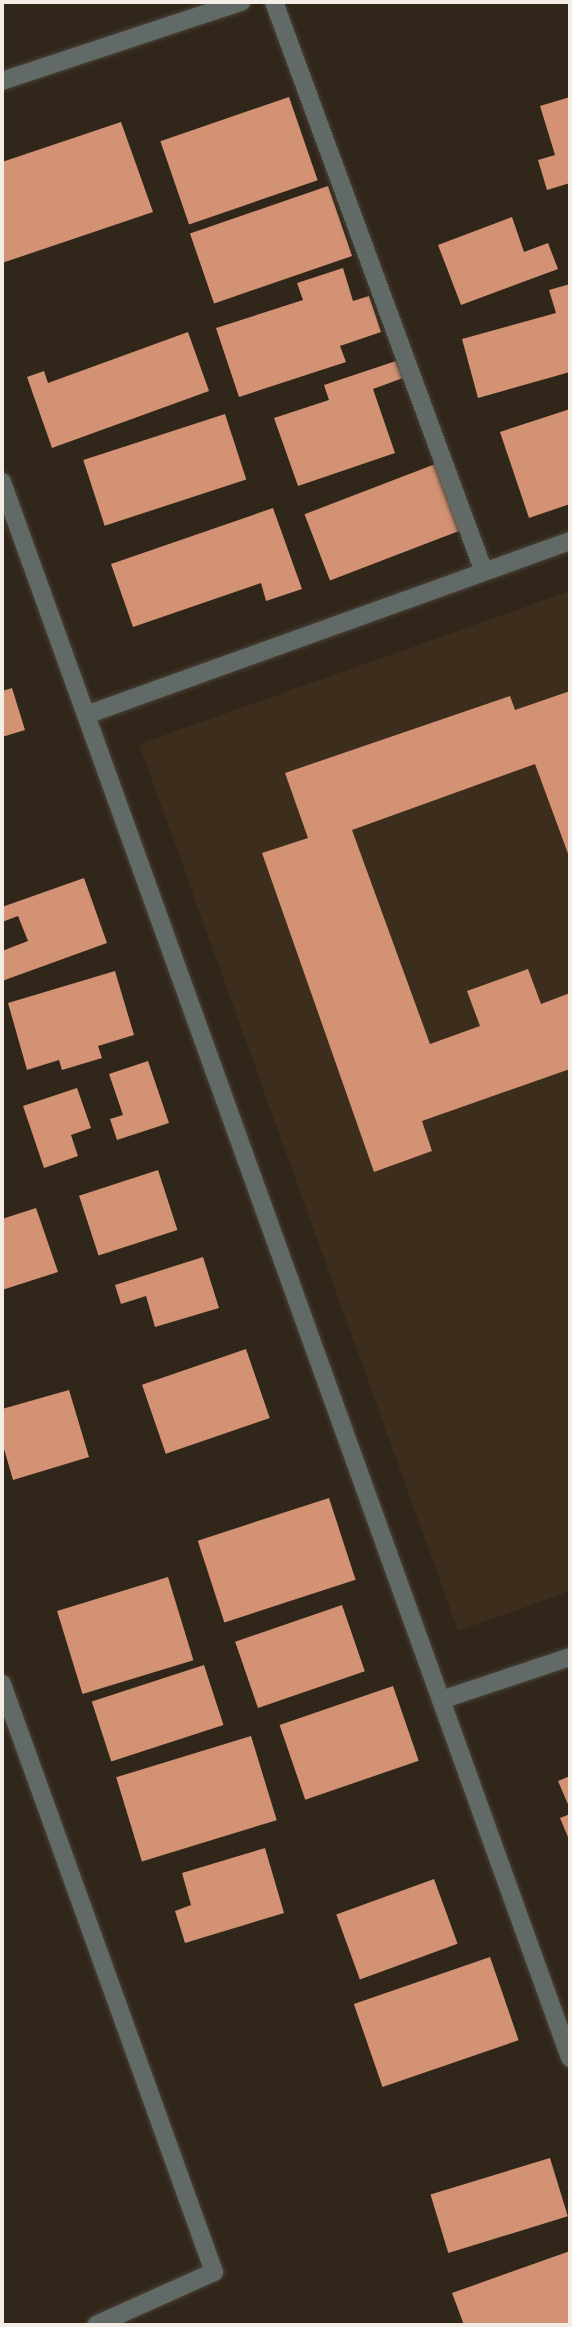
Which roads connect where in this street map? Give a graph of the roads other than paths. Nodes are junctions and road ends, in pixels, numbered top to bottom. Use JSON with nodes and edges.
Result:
{"nodes":[{"id":1,"x":241,"y":2,"type":"edge"},
{"id":2,"x":274,"y":2,"type":"edge"},
{"id":3,"x":2,"y":81,"type":"edge"},
{"id":4,"x":2,"y":482,"type":"edge"},
{"id":5,"x":570,"y":541,"type":"edge"},
{"id":6,"x":484,"y":572,"type":"junction"},
{"id":7,"x":86,"y":715,"type":"junction"},
{"id":8,"x":570,"y":1657,"type":"edge"},
{"id":9,"x":2,"y":1684,"type":"edge"},
{"id":10,"x":441,"y":1700,"type":"junction"},
{"id":11,"x":570,"y":2058,"type":"edge"},
{"id":12,"x":96,"y":2325,"type":"edge"}],
"edges":[{"from":1,"to":3,"type":"street"},
{"from":2,"to":6,"type":"street"},
{"from":4,"to":7,"type":"street"},
{"from":5,"to":6,"type":"street"},
{"from":6,"to":7,"type":"street"},
{"from":7,"to":10,"type":"street"},
{"from":8,"to":10,"type":"street"},
{"from":9,"to":12,"type":"street"},
{"from":10,"to":11,"type":"street"}]}
